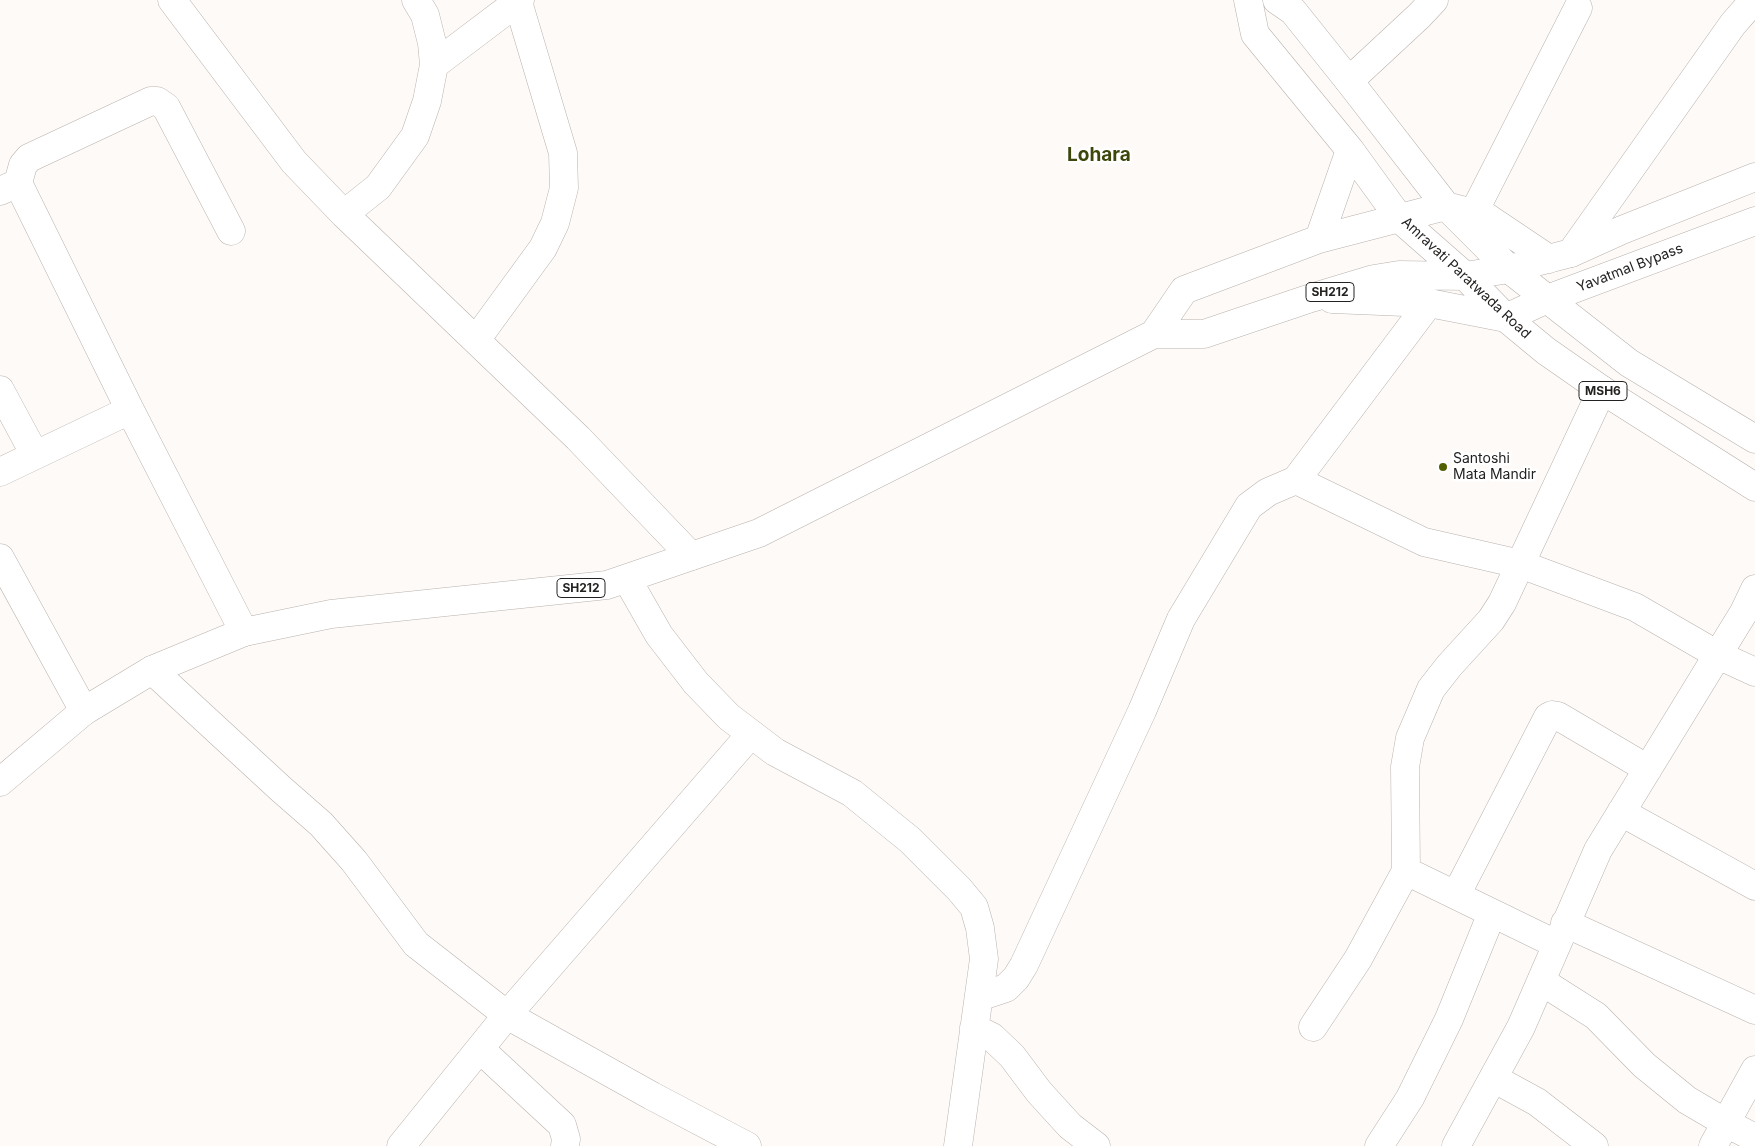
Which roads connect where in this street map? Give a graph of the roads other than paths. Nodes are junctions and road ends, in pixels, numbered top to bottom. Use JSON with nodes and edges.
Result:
{"nodes":[{"id":1,"x":172,"y":0,"type":"edge"},
{"id":2,"x":416,"y":0,"type":"edge"},
{"id":3,"x":1248,"y":0,"type":"edge"},
{"id":4,"x":1276,"y":0,"type":"edge"},
{"id":5,"x":1434,"y":0,"type":"edge"},
{"id":6,"x":1754,"y":0,"type":"edge"},
{"id":7,"x":519,"y":1,"type":"edge"},
{"id":8,"x":1578,"y":8,"type":"dead end"},
{"id":9,"x":434,"y":65,"type":"junction"},
{"id":10,"x":1350,"y":81,"type":"junction"},
{"id":11,"x":1350,"y":150,"type":"junction"},
{"id":12,"x":1755,"y":177,"type":"edge"},
{"id":13,"x":9,"y":187,"type":"edge"},
{"id":14,"x":1446,"y":206,"type":"junction"},
{"id":15,"x":1474,"y":212,"type":"junction"},
{"id":16,"x":344,"y":214,"type":"junction"},
{"id":17,"x":1400,"y":219,"type":"junction"},
{"id":18,"x":1755,"y":220,"type":"edge"},
{"id":19,"x":230,"y":231,"type":"dead end"},
{"id":20,"x":1319,"y":238,"type":"junction"},
{"id":21,"x":1560,"y":256,"type":"junction"},
{"id":22,"x":1510,"y":269,"type":"junction"},
{"id":23,"x":1465,"y":276,"type":"junction"},
{"id":24,"x":1311,"y":298,"type":"junction"},
{"id":25,"x":1547,"y":299,"type":"junction"},
{"id":26,"x":1429,"y":303,"type":"junction"},
{"id":27,"x":1506,"y":318,"type":"junction"},
{"id":28,"x":1154,"y":334,"type":"junction"},
{"id":29,"x":476,"y":340,"type":"junction"},
{"id":30,"x":0,"y":390,"type":"edge"},
{"id":31,"x":1602,"y":390,"type":"junction"},
{"id":32,"x":130,"y":410,"type":"junction"},
{"id":33,"x":1755,"y":439,"type":"edge"},
{"id":34,"x":35,"y":455,"type":"junction"},
{"id":35,"x":0,"y":472,"type":"edge"},
{"id":36,"x":1296,"y":480,"type":"junction"},
{"id":37,"x":1755,"y":488,"type":"edge"},
{"id":38,"x":691,"y":556,"type":"junction"},
{"id":39,"x":0,"y":558,"type":"edge"},
{"id":40,"x":1520,"y":564,"type":"junction"},
{"id":41,"x":627,"y":579,"type":"junction"},
{"id":42,"x":1755,"y":589,"type":"edge"},
{"id":43,"x":244,"y":632,"type":"junction"},
{"id":44,"x":1718,"y":655,"type":"junction"},
{"id":45,"x":152,"y":670,"type":"junction"},
{"id":46,"x":1755,"y":672,"type":"edge"},
{"id":47,"x":84,"y":711,"type":"junction"},
{"id":48,"x":750,"y":735,"type":"junction"},
{"id":49,"x":1648,"y":769,"type":"junction"},
{"id":50,"x":0,"y":782,"type":"edge"},
{"id":51,"x":1621,"y":812,"type":"junction"},
{"id":52,"x":1406,"y":871,"type":"junction"},
{"id":53,"x":1755,"y":886,"type":"edge"},
{"id":54,"x":1456,"y":895,"type":"junction"},
{"id":55,"x":1492,"y":913,"type":"junction"},
{"id":56,"x":1561,"y":933,"type":"junction"},
{"id":57,"x":1541,"y":981,"type":"junction"},
{"id":58,"x":979,"y":997,"type":"junction"},
{"id":59,"x":1755,"y":1010,"type":"edge"},
{"id":60,"x":507,"y":1015,"type":"junction"},
{"id":61,"x":1313,"y":1027,"type":"dead end"},
{"id":62,"x":974,"y":1028,"type":"junction"},
{"id":63,"x":480,"y":1049,"type":"junction"},
{"id":64,"x":1755,"y":1070,"type":"edge"},
{"id":65,"x":1493,"y":1078,"type":"junction"},
{"id":66,"x":1719,"y":1135,"type":"edge"},
{"id":67,"x":1755,"y":1138,"type":"edge"},
{"id":68,"x":401,"y":1146,"type":"edge"},
{"id":69,"x":565,"y":1146,"type":"edge"},
{"id":70,"x":748,"y":1146,"type":"edge"},
{"id":71,"x":958,"y":1146,"type":"edge"},
{"id":72,"x":1096,"y":1146,"type":"edge"},
{"id":73,"x":1379,"y":1146,"type":"edge"},
{"id":74,"x":1456,"y":1146,"type":"edge"},
{"id":75,"x":1594,"y":1146,"type":"edge"}],
"edges":[{"from":1,"to":16,"type":"street"},
{"from":2,"to":9,"type":"street"},
{"from":3,"to":11,"type":"street","name":"Amravati Paratwada Road","number":"MSH6"},
{"from":4,"to":10,"type":"street","number":"MSH6"},
{"from":5,"to":10,"type":"street"},
{"from":6,"to":21,"type":"street"},
{"from":7,"to":9,"type":"street"},
{"from":7,"to":29,"type":"street"},
{"from":8,"to":15,"type":"street"},
{"from":9,"to":16,"type":"street"},
{"from":10,"to":14,"type":"street","number":"MSH6"},
{"from":11,"to":17,"type":"street","name":"Amravati Paratwada Road","number":"MSH6"},
{"from":11,"to":20,"type":"street"},
{"from":12,"to":21,"type":"street"},
{"from":13,"to":19,"type":"street"},
{"from":13,"to":32,"type":"street"},
{"from":14,"to":15,"type":"street"},
{"from":14,"to":17,"type":"street","number":"SH212"},
{"from":14,"to":22,"type":"street","number":"MSH6"},
{"from":15,"to":21,"type":"street"},
{"from":16,"to":29,"type":"street"},
{"from":17,"to":20,"type":"street","number":"SH212"},
{"from":17,"to":23,"type":"street","name":"Amravati Paratwada Road","number":"MSH6"},
{"from":18,"to":25,"type":"street","name":"Yavatmal Bypass"},
{"from":20,"to":28,"type":"street","number":"SH212"},
{"from":21,"to":22,"type":"street"},
{"from":22,"to":23,"type":"street","number":"SH212"},
{"from":22,"to":25,"type":"street","number":"MSH6"},
{"from":23,"to":24,"type":"street","number":"SH212"},
{"from":23,"to":27,"type":"street","name":"Amravati Paratwada Road","number":"MSH6"},
{"from":24,"to":26,"type":"street"},
{"from":24,"to":28,"type":"street","number":"SH212"},
{"from":25,"to":27,"type":"street","name":"Yavatmal Bypass"},
{"from":25,"to":33,"type":"street","number":"MSH6"},
{"from":26,"to":27,"type":"street"},
{"from":26,"to":36,"type":"street"},
{"from":27,"to":31,"type":"street","name":"Amravati Paratwada Road","number":"MSH6"},
{"from":28,"to":38,"type":"street","number":"SH212"},
{"from":29,"to":38,"type":"street"},
{"from":30,"to":34,"type":"street"},
{"from":31,"to":37,"type":"street","name":"Amravati Paratwada Road","number":"MSH6"},
{"from":31,"to":40,"type":"street"},
{"from":32,"to":34,"type":"street"},
{"from":32,"to":43,"type":"street"},
{"from":34,"to":35,"type":"street"},
{"from":36,"to":40,"type":"street"},
{"from":36,"to":58,"type":"street"},
{"from":38,"to":41,"type":"street","number":"SH212"},
{"from":39,"to":47,"type":"street"},
{"from":40,"to":44,"type":"street"},
{"from":40,"to":52,"type":"street"},
{"from":41,"to":43,"type":"street","number":"SH212"},
{"from":41,"to":48,"type":"street"},
{"from":42,"to":44,"type":"street"},
{"from":43,"to":45,"type":"street","number":"SH212"},
{"from":44,"to":46,"type":"street"},
{"from":44,"to":49,"type":"street"},
{"from":45,"to":47,"type":"street","number":"SH212"},
{"from":45,"to":60,"type":"street"},
{"from":47,"to":50,"type":"street","number":"SH212"},
{"from":48,"to":58,"type":"street"},
{"from":48,"to":60,"type":"street"},
{"from":49,"to":51,"type":"street"},
{"from":49,"to":54,"type":"street"},
{"from":51,"to":53,"type":"street"},
{"from":51,"to":56,"type":"street"},
{"from":52,"to":54,"type":"street"},
{"from":52,"to":61,"type":"street"},
{"from":54,"to":55,"type":"street"},
{"from":55,"to":56,"type":"street"},
{"from":55,"to":73,"type":"street"},
{"from":56,"to":57,"type":"street"},
{"from":56,"to":59,"type":"street"},
{"from":57,"to":65,"type":"street"},
{"from":57,"to":66,"type":"street"},
{"from":58,"to":62,"type":"street"},
{"from":60,"to":63,"type":"street"},
{"from":60,"to":70,"type":"street"},
{"from":62,"to":71,"type":"street"},
{"from":62,"to":72,"type":"street"},
{"from":63,"to":68,"type":"street"},
{"from":63,"to":69,"type":"street"},
{"from":64,"to":66,"type":"street"},
{"from":65,"to":74,"type":"street"},
{"from":65,"to":75,"type":"street"},
{"from":66,"to":67,"type":"street"}]}
